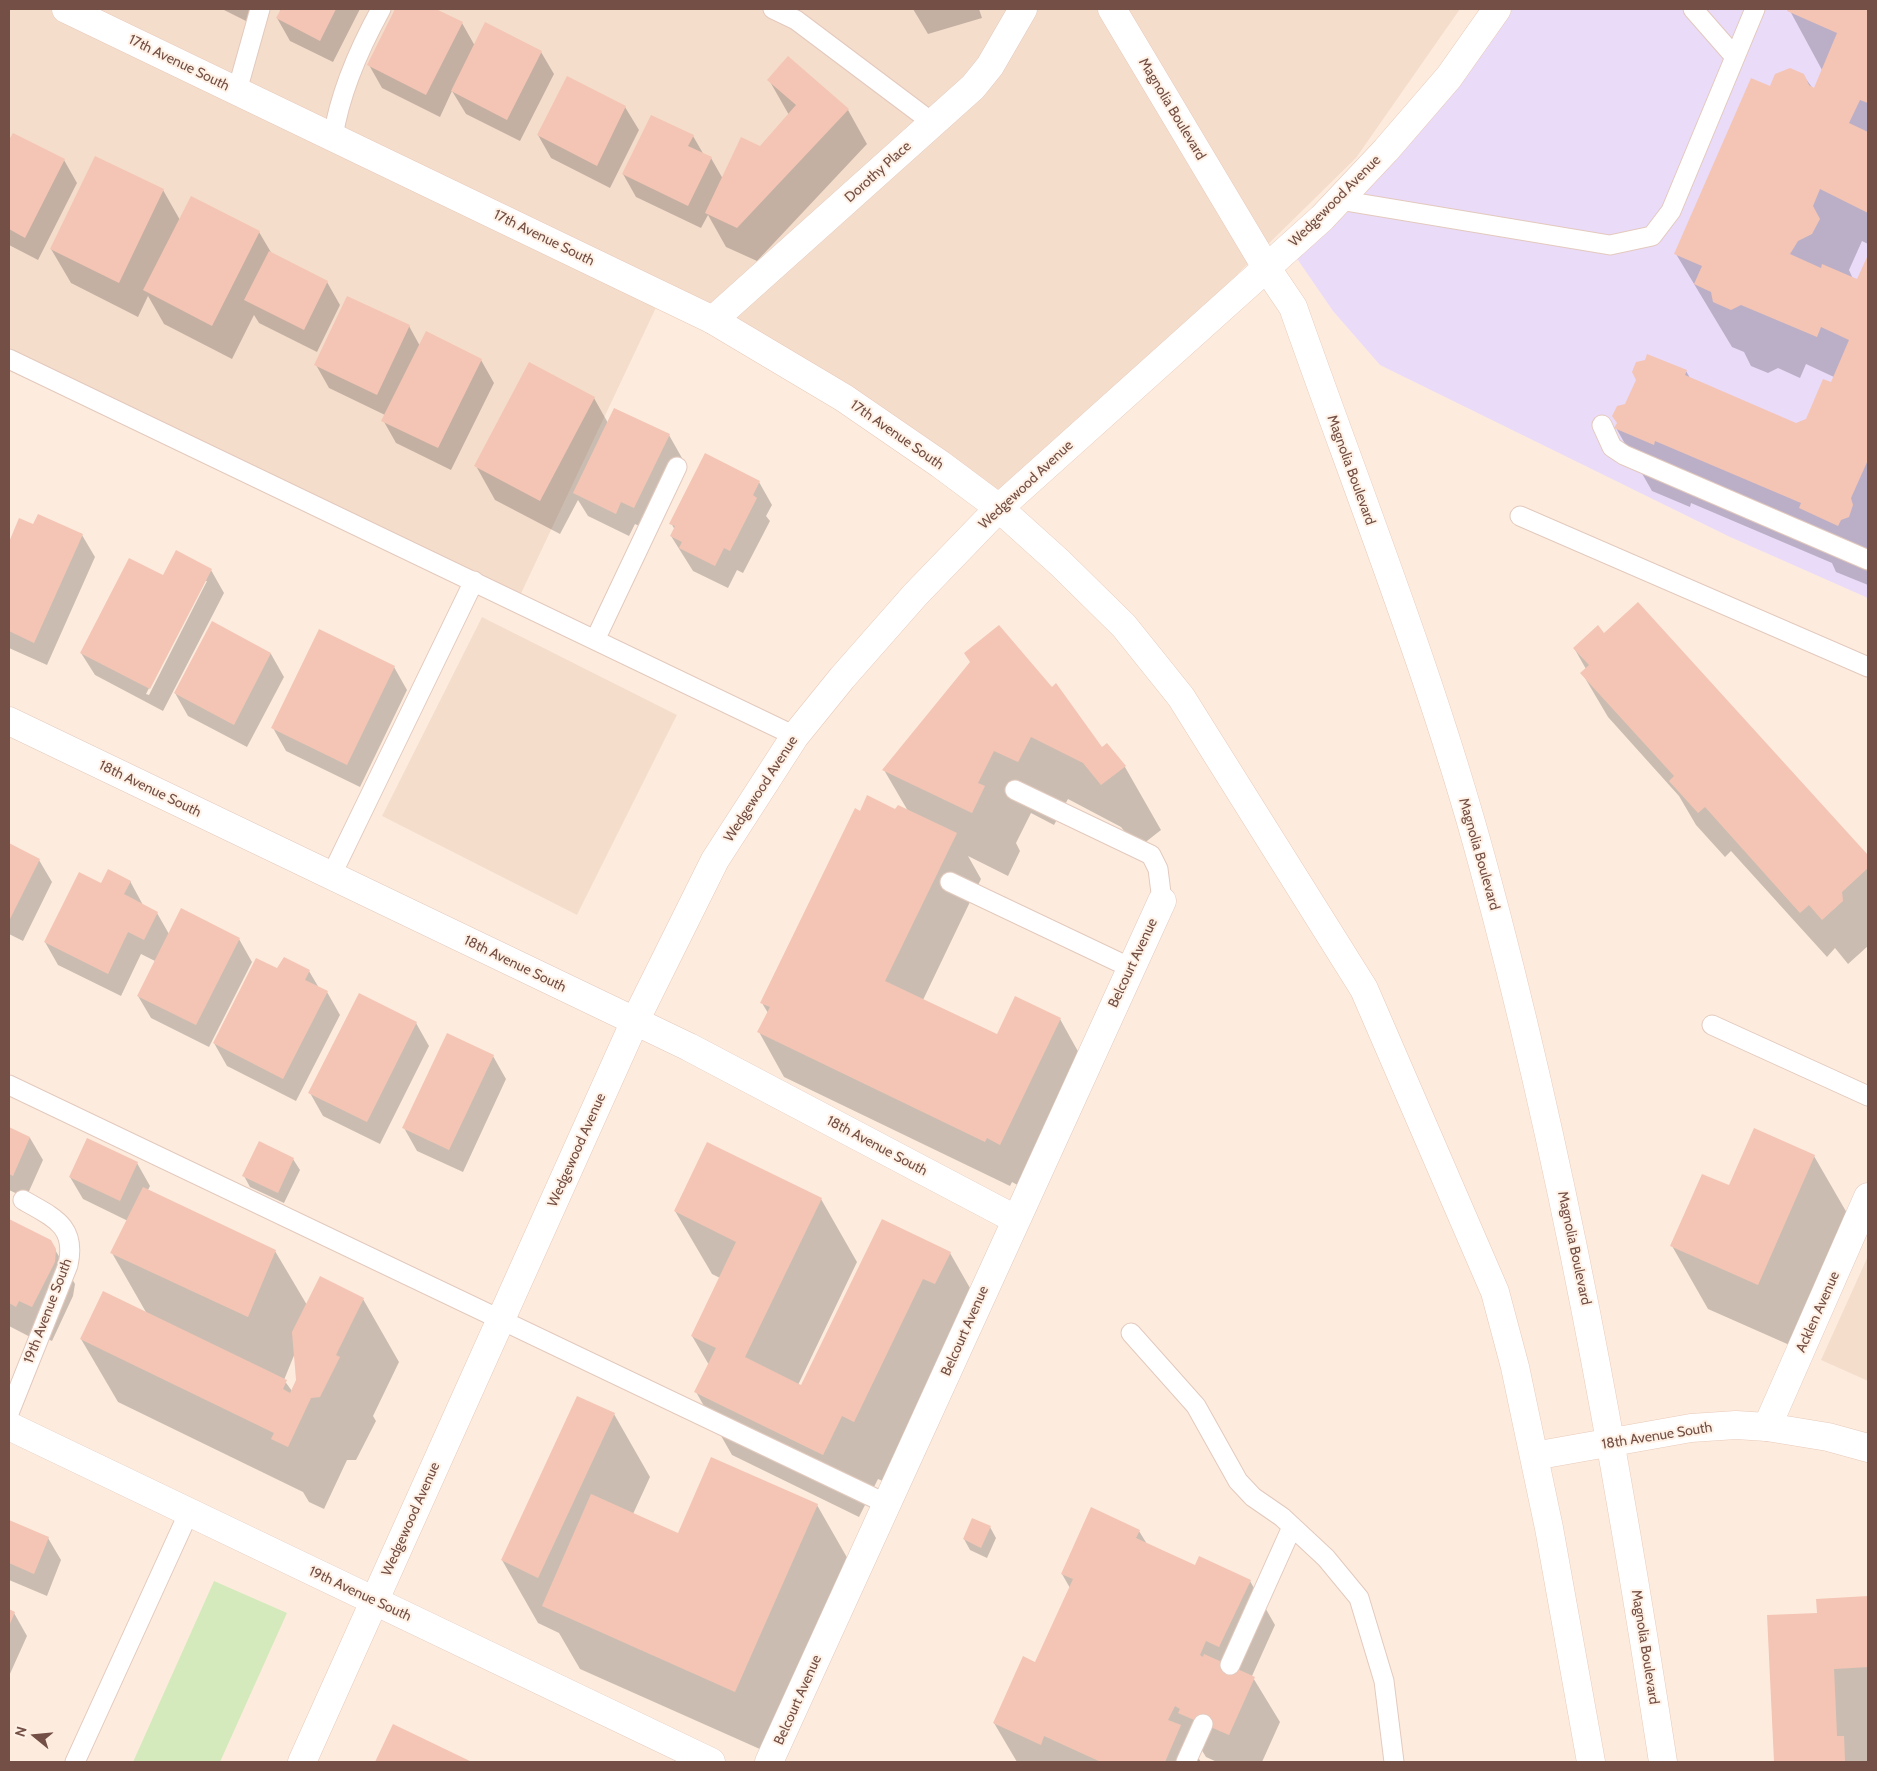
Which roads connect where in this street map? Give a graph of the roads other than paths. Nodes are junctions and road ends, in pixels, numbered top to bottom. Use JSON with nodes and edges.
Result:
{"nodes":[{"id":1,"x":66,"y":9,"type":"edge"},
{"id":2,"x":260,"y":9,"type":"edge"},
{"id":3,"x":380,"y":9,"type":"edge"},
{"id":4,"x":773,"y":9,"type":"edge"},
{"id":5,"x":1024,"y":9,"type":"edge"},
{"id":6,"x":1112,"y":9,"type":"edge"},
{"id":7,"x":1497,"y":9,"type":"edge"},
{"id":8,"x":1693,"y":9,"type":"edge"},
{"id":9,"x":1756,"y":9,"type":"edge"},
{"id":10,"x":1735,"y":57,"type":"junction"},
{"id":11,"x":237,"y":90,"type":"junction"},
{"id":12,"x":933,"y":123,"type":"junction"},
{"id":13,"x":333,"y":137,"type":"junction"},
{"id":14,"x":1339,"y":200,"type":"junction"},
{"id":15,"x":1266,"y":267,"type":"junction"},
{"id":16,"x":713,"y":320,"type":"junction"},
{"id":17,"x":9,"y":359,"type":"edge"},
{"id":18,"x":1602,"y":425,"type":"dead end"},
{"id":19,"x":677,"y":467,"type":"dead end"},
{"id":20,"x":999,"y":508,"type":"junction"},
{"id":21,"x":1520,"y":516,"type":"dead end"},
{"id":22,"x":1868,"y":560,"type":"edge"},
{"id":23,"x":474,"y":581,"type":"junction"},
{"id":24,"x":595,"y":640,"type":"junction"},
{"id":25,"x":1868,"y":667,"type":"edge"},
{"id":26,"x":9,"y":721,"type":"edge"},
{"id":27,"x":795,"y":736,"type":"junction"},
{"id":28,"x":1015,"y":790,"type":"dead end"},
{"id":29,"x":331,"y":876,"type":"junction"},
{"id":30,"x":950,"y":882,"type":"dead end"},
{"id":31,"x":1162,"y":901,"type":"joint"},
{"id":32,"x":1130,"y":968,"type":"junction"},
{"id":33,"x":635,"y":1021,"type":"junction"},
{"id":34,"x":1712,"y":1025,"type":"dead end"},
{"id":35,"x":9,"y":1085,"type":"edge"},
{"id":36,"x":1868,"y":1096,"type":"edge"},
{"id":37,"x":1868,"y":1197,"type":"edge"},
{"id":38,"x":23,"y":1200,"type":"dead end"},
{"id":39,"x":1015,"y":1219,"type":"junction"},
{"id":40,"x":501,"y":1320,"type":"junction"},
{"id":41,"x":1131,"y":1333,"type":"dead end"},
{"id":42,"x":9,"y":1413,"type":"edge"},
{"id":43,"x":9,"y":1426,"type":"edge"},
{"id":44,"x":1767,"y":1427,"type":"junction"},
{"id":45,"x":1609,"y":1443,"type":"junction"},
{"id":46,"x":1868,"y":1448,"type":"edge"},
{"id":47,"x":1534,"y":1456,"type":"junction"},
{"id":48,"x":887,"y":1504,"type":"junction"},
{"id":49,"x":189,"y":1512,"type":"junction"},
{"id":50,"x":1292,"y":1527,"type":"junction"},
{"id":51,"x":374,"y":1600,"type":"junction"},
{"id":52,"x":1230,"y":1665,"type":"dead end"},
{"id":53,"x":1203,"y":1724,"type":"dead end"},
{"id":54,"x":75,"y":1762,"type":"edge"},
{"id":55,"x":302,"y":1762,"type":"edge"},
{"id":56,"x":711,"y":1762,"type":"edge"},
{"id":57,"x":769,"y":1762,"type":"edge"},
{"id":58,"x":1186,"y":1762,"type":"edge"},
{"id":59,"x":1394,"y":1762,"type":"edge"},
{"id":60,"x":1592,"y":1762,"type":"edge"},
{"id":61,"x":1664,"y":1762,"type":"edge"}],
"edges":[{"from":1,"to":11,"type":"main road","name":"17th Avenue South"},
{"from":2,"to":11,"type":"lane"},
{"from":3,"to":13,"type":"lane"},
{"from":4,"to":12,"type":"lane"},
{"from":5,"to":12,"type":"main road","name":"Dorothy Place"},
{"from":6,"to":15,"type":"main road","name":"Magnolia Boulevard"},
{"from":7,"to":14,"type":"main road","name":"Wedgewood Avenue"},
{"from":8,"to":10,"type":"lane"},
{"from":9,"to":10,"type":"lane"},
{"from":10,"to":14,"type":"lane"},
{"from":11,"to":13,"type":"main road","name":"17th Avenue South"},
{"from":12,"to":16,"type":"main road","name":"Dorothy Place"},
{"from":13,"to":16,"type":"main road","name":"17th Avenue South"},
{"from":14,"to":15,"type":"main road","name":"Wedgewood Avenue"},
{"from":15,"to":20,"type":"main road","name":"Wedgewood Avenue"},
{"from":15,"to":45,"type":"main road","name":"Magnolia Boulevard"},
{"from":16,"to":20,"type":"main road","name":"17th Avenue South"},
{"from":17,"to":23,"type":"lane"},
{"from":18,"to":22,"type":"lane"},
{"from":19,"to":24,"type":"lane"},
{"from":20,"to":27,"type":"main road","name":"Wedgewood Avenue"},
{"from":20,"to":47,"type":"main road"},
{"from":21,"to":25,"type":"lane"},
{"from":23,"to":24,"type":"lane"},
{"from":23,"to":29,"type":"lane"},
{"from":24,"to":27,"type":"lane"},
{"from":26,"to":29,"type":"main road","name":"18th Avenue South"},
{"from":27,"to":33,"type":"main road","name":"Wedgewood Avenue"},
{"from":28,"to":31,"type":"lane"},
{"from":29,"to":33,"type":"main road","name":"18th Avenue South"},
{"from":30,"to":32,"type":"lane"},
{"from":31,"to":32,"type":"main road","name":"Belcourt Avenue"},
{"from":32,"to":39,"type":"main road","name":"Belcourt Avenue"},
{"from":33,"to":39,"type":"main road","name":"18th Avenue South"},
{"from":33,"to":40,"type":"main road","name":"Wedgewood Avenue"},
{"from":34,"to":36,"type":"lane"},
{"from":35,"to":40,"type":"lane"},
{"from":37,"to":44,"type":"main road","name":"Acklen Avenue"},
{"from":38,"to":42,"type":"lane","name":"19th Avenue South"},
{"from":39,"to":48,"type":"main road","name":"Belcourt Avenue"},
{"from":40,"to":48,"type":"lane"},
{"from":40,"to":51,"type":"main road","name":"Wedgewood Avenue"},
{"from":41,"to":50,"type":"lane"},
{"from":43,"to":49,"type":"main road","name":"19th Avenue South"},
{"from":44,"to":45,"type":"main road","name":"18th Avenue South"},
{"from":44,"to":46,"type":"main road","name":"18th Avenue South"},
{"from":45,"to":47,"type":"main road","name":"18th Avenue South"},
{"from":45,"to":61,"type":"main road","name":"Magnolia Boulevard"},
{"from":47,"to":60,"type":"main road"},
{"from":48,"to":57,"type":"main road","name":"Belcourt Avenue"},
{"from":49,"to":51,"type":"main road","name":"19th Avenue South"},
{"from":49,"to":54,"type":"lane"},
{"from":50,"to":52,"type":"lane"},
{"from":50,"to":59,"type":"lane"},
{"from":51,"to":55,"type":"main road","name":"Wedgewood Avenue"},
{"from":51,"to":56,"type":"main road","name":"19th Avenue South"},
{"from":53,"to":58,"type":"lane"}]}
